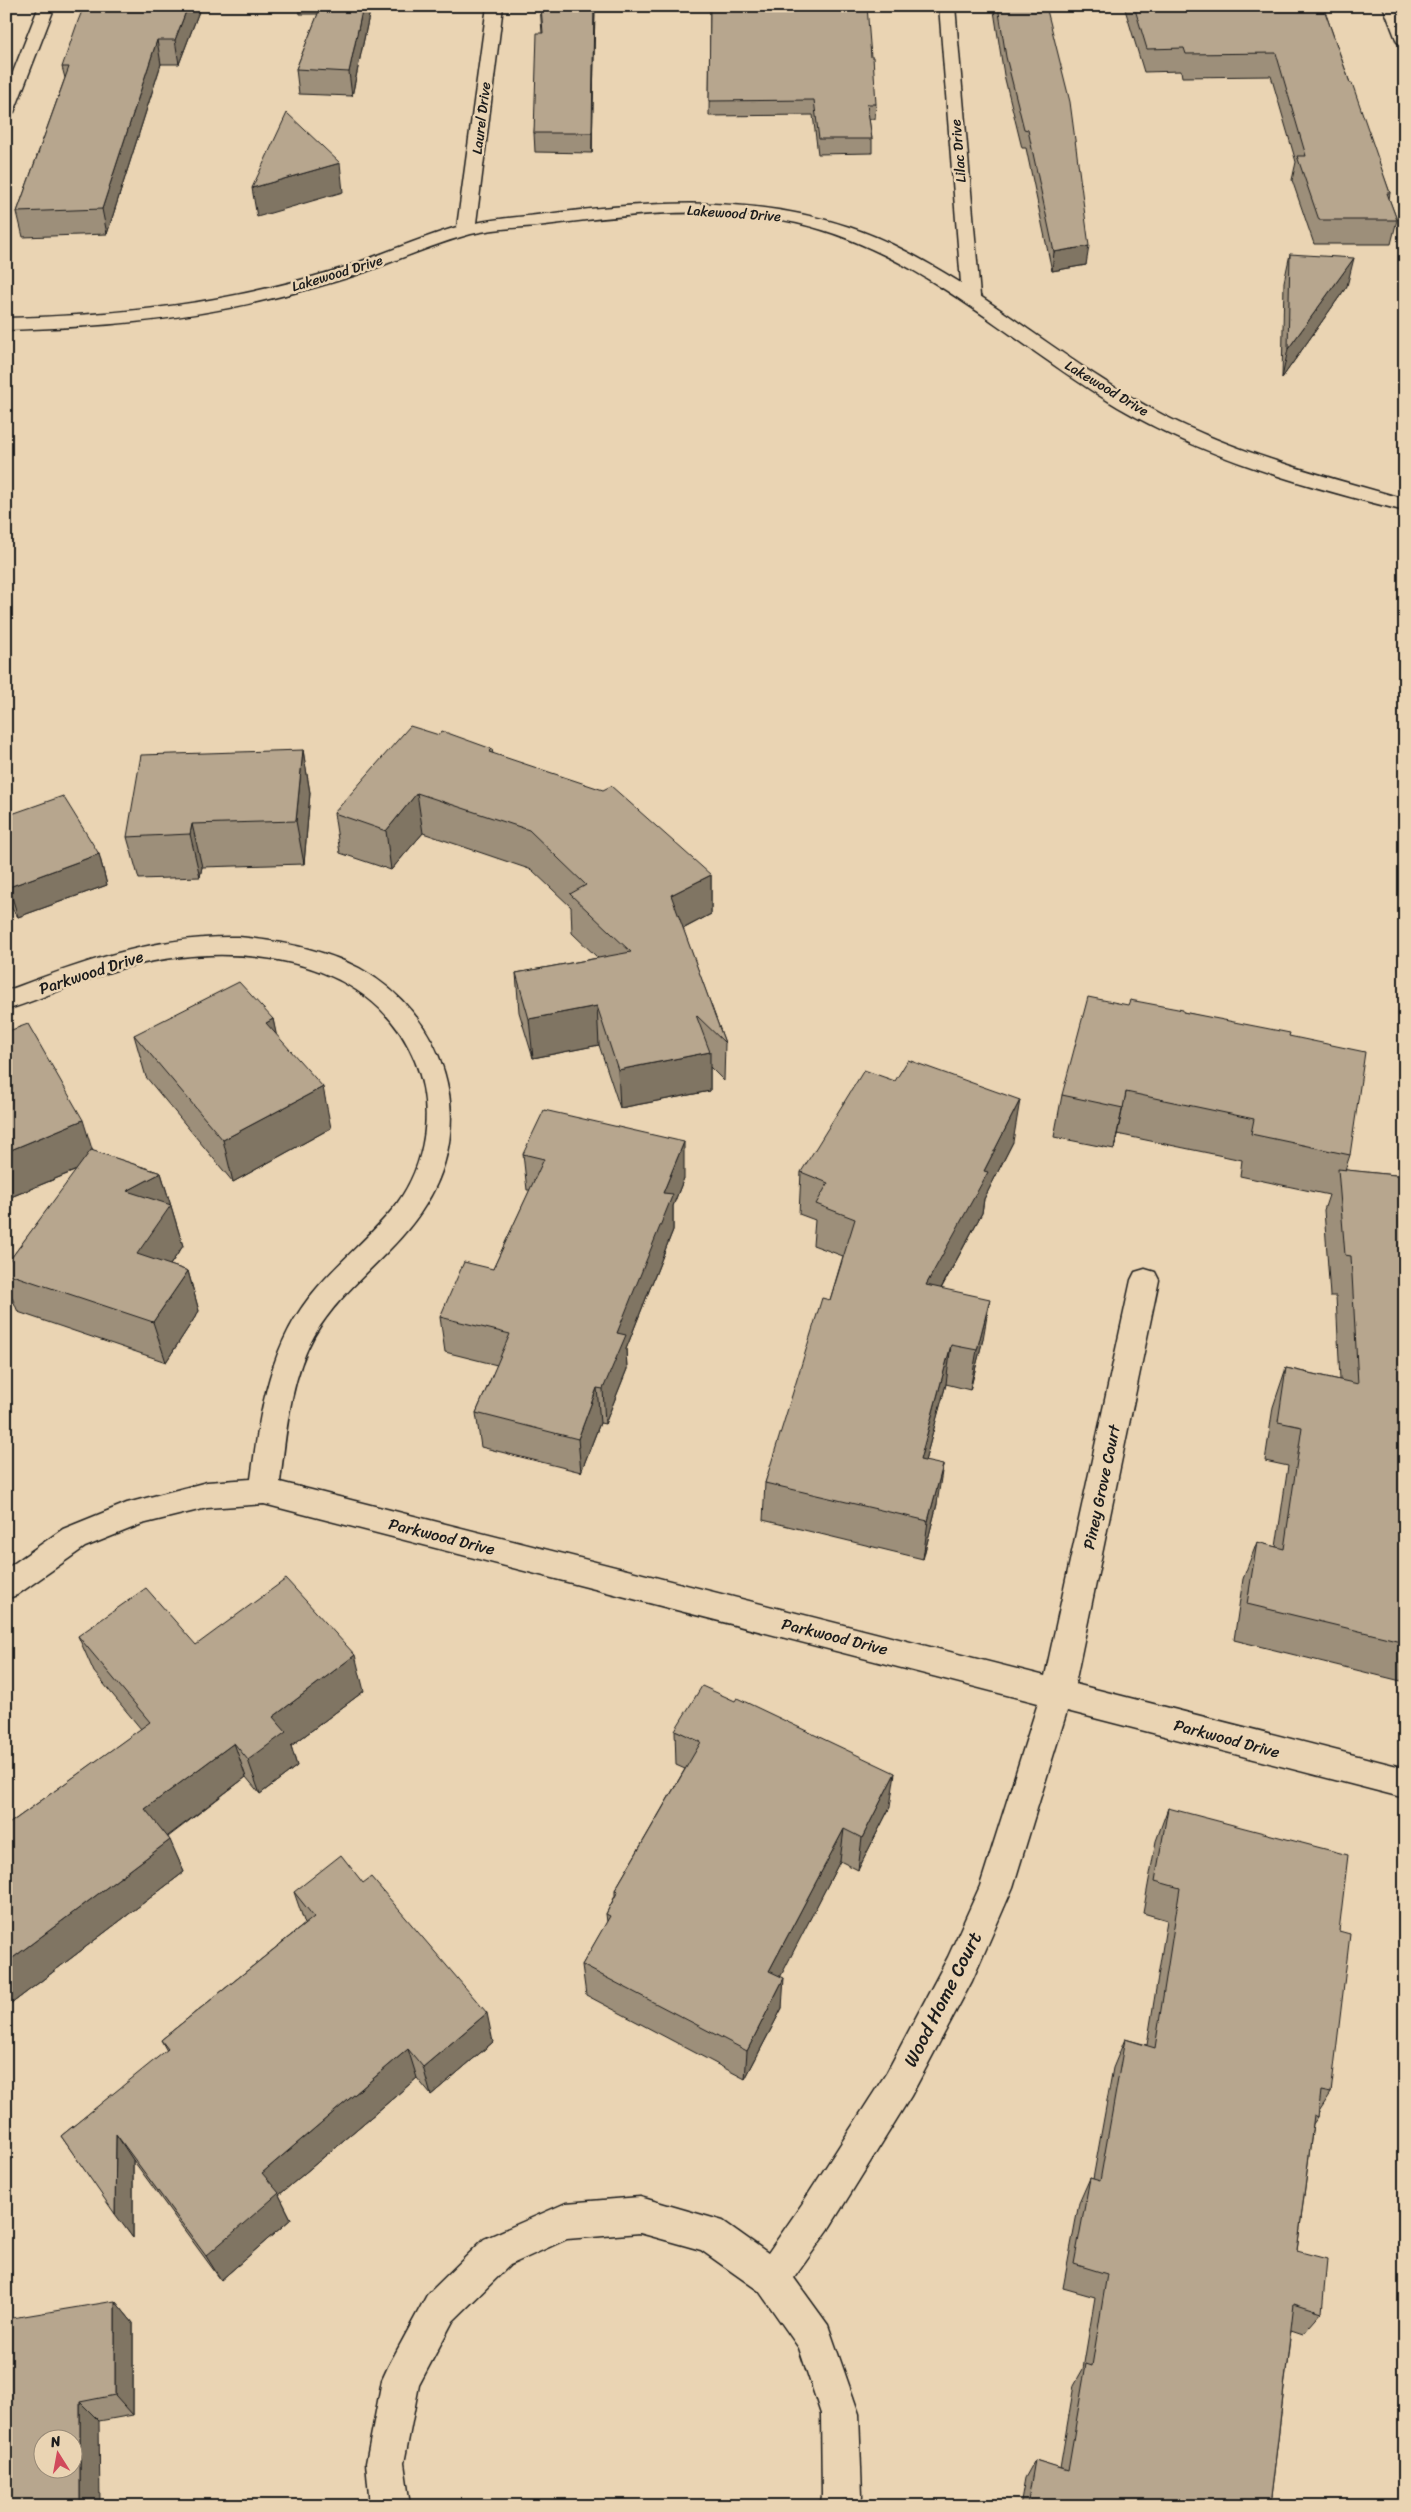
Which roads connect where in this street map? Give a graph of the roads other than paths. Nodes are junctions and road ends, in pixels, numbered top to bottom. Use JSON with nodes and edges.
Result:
{"nodes":[{"id":1,"x":47,"y":6,"type":"edge"},
{"id":2,"x":495,"y":6,"type":"edge"},
{"id":3,"x":947,"y":6,"type":"edge"},
{"id":4,"x":1391,"y":6,"type":"edge"},
{"id":5,"x":1405,"y":42,"type":"edge"},
{"id":6,"x":6,"y":112,"type":"edge"},
{"id":7,"x":466,"y":230,"type":"junction"},
{"id":8,"x":971,"y":296,"type":"junction"},
{"id":9,"x":6,"y":324,"type":"edge"},
{"id":10,"x":1405,"y":504,"type":"edge"},
{"id":11,"x":6,"y":1001,"type":"edge"},
{"id":12,"x":1145,"y":1280,"type":"dead end"},
{"id":13,"x":264,"y":1491,"type":"junction"},
{"id":14,"x":6,"y":1586,"type":"edge"},
{"id":15,"x":1057,"y":1693,"type":"junction"},
{"id":16,"x":1405,"y":1783,"type":"edge"},
{"id":17,"x":772,"y":2278,"type":"junction"},
{"id":18,"x":390,"y":2506,"type":"edge"},
{"id":19,"x":840,"y":2506,"type":"edge"}],
"edges":[{"from":1,"to":6,"type":"street"},
{"from":2,"to":7,"type":"street","name":"Laurel Drive"},
{"from":3,"to":8,"type":"street","name":"Lilac Drive"},
{"from":4,"to":5,"type":"street"},
{"from":7,"to":8,"type":"street","name":"Lakewood Drive"},
{"from":7,"to":9,"type":"street","name":"Lakewood Drive"},
{"from":8,"to":10,"type":"street","name":"Lakewood Drive"},
{"from":11,"to":13,"type":"street","name":"Parkwood Drive"},
{"from":12,"to":15,"type":"street","name":"Piney Grove Court"},
{"from":13,"to":14,"type":"street","name":"Parkwood Drive"},
{"from":13,"to":15,"type":"street","name":"Parkwood Drive"},
{"from":15,"to":16,"type":"street","name":"Parkwood Drive"},
{"from":15,"to":17,"type":"street","name":"Wood Home Court"},
{"from":17,"to":18,"type":"street"},
{"from":17,"to":19,"type":"street"}]}
